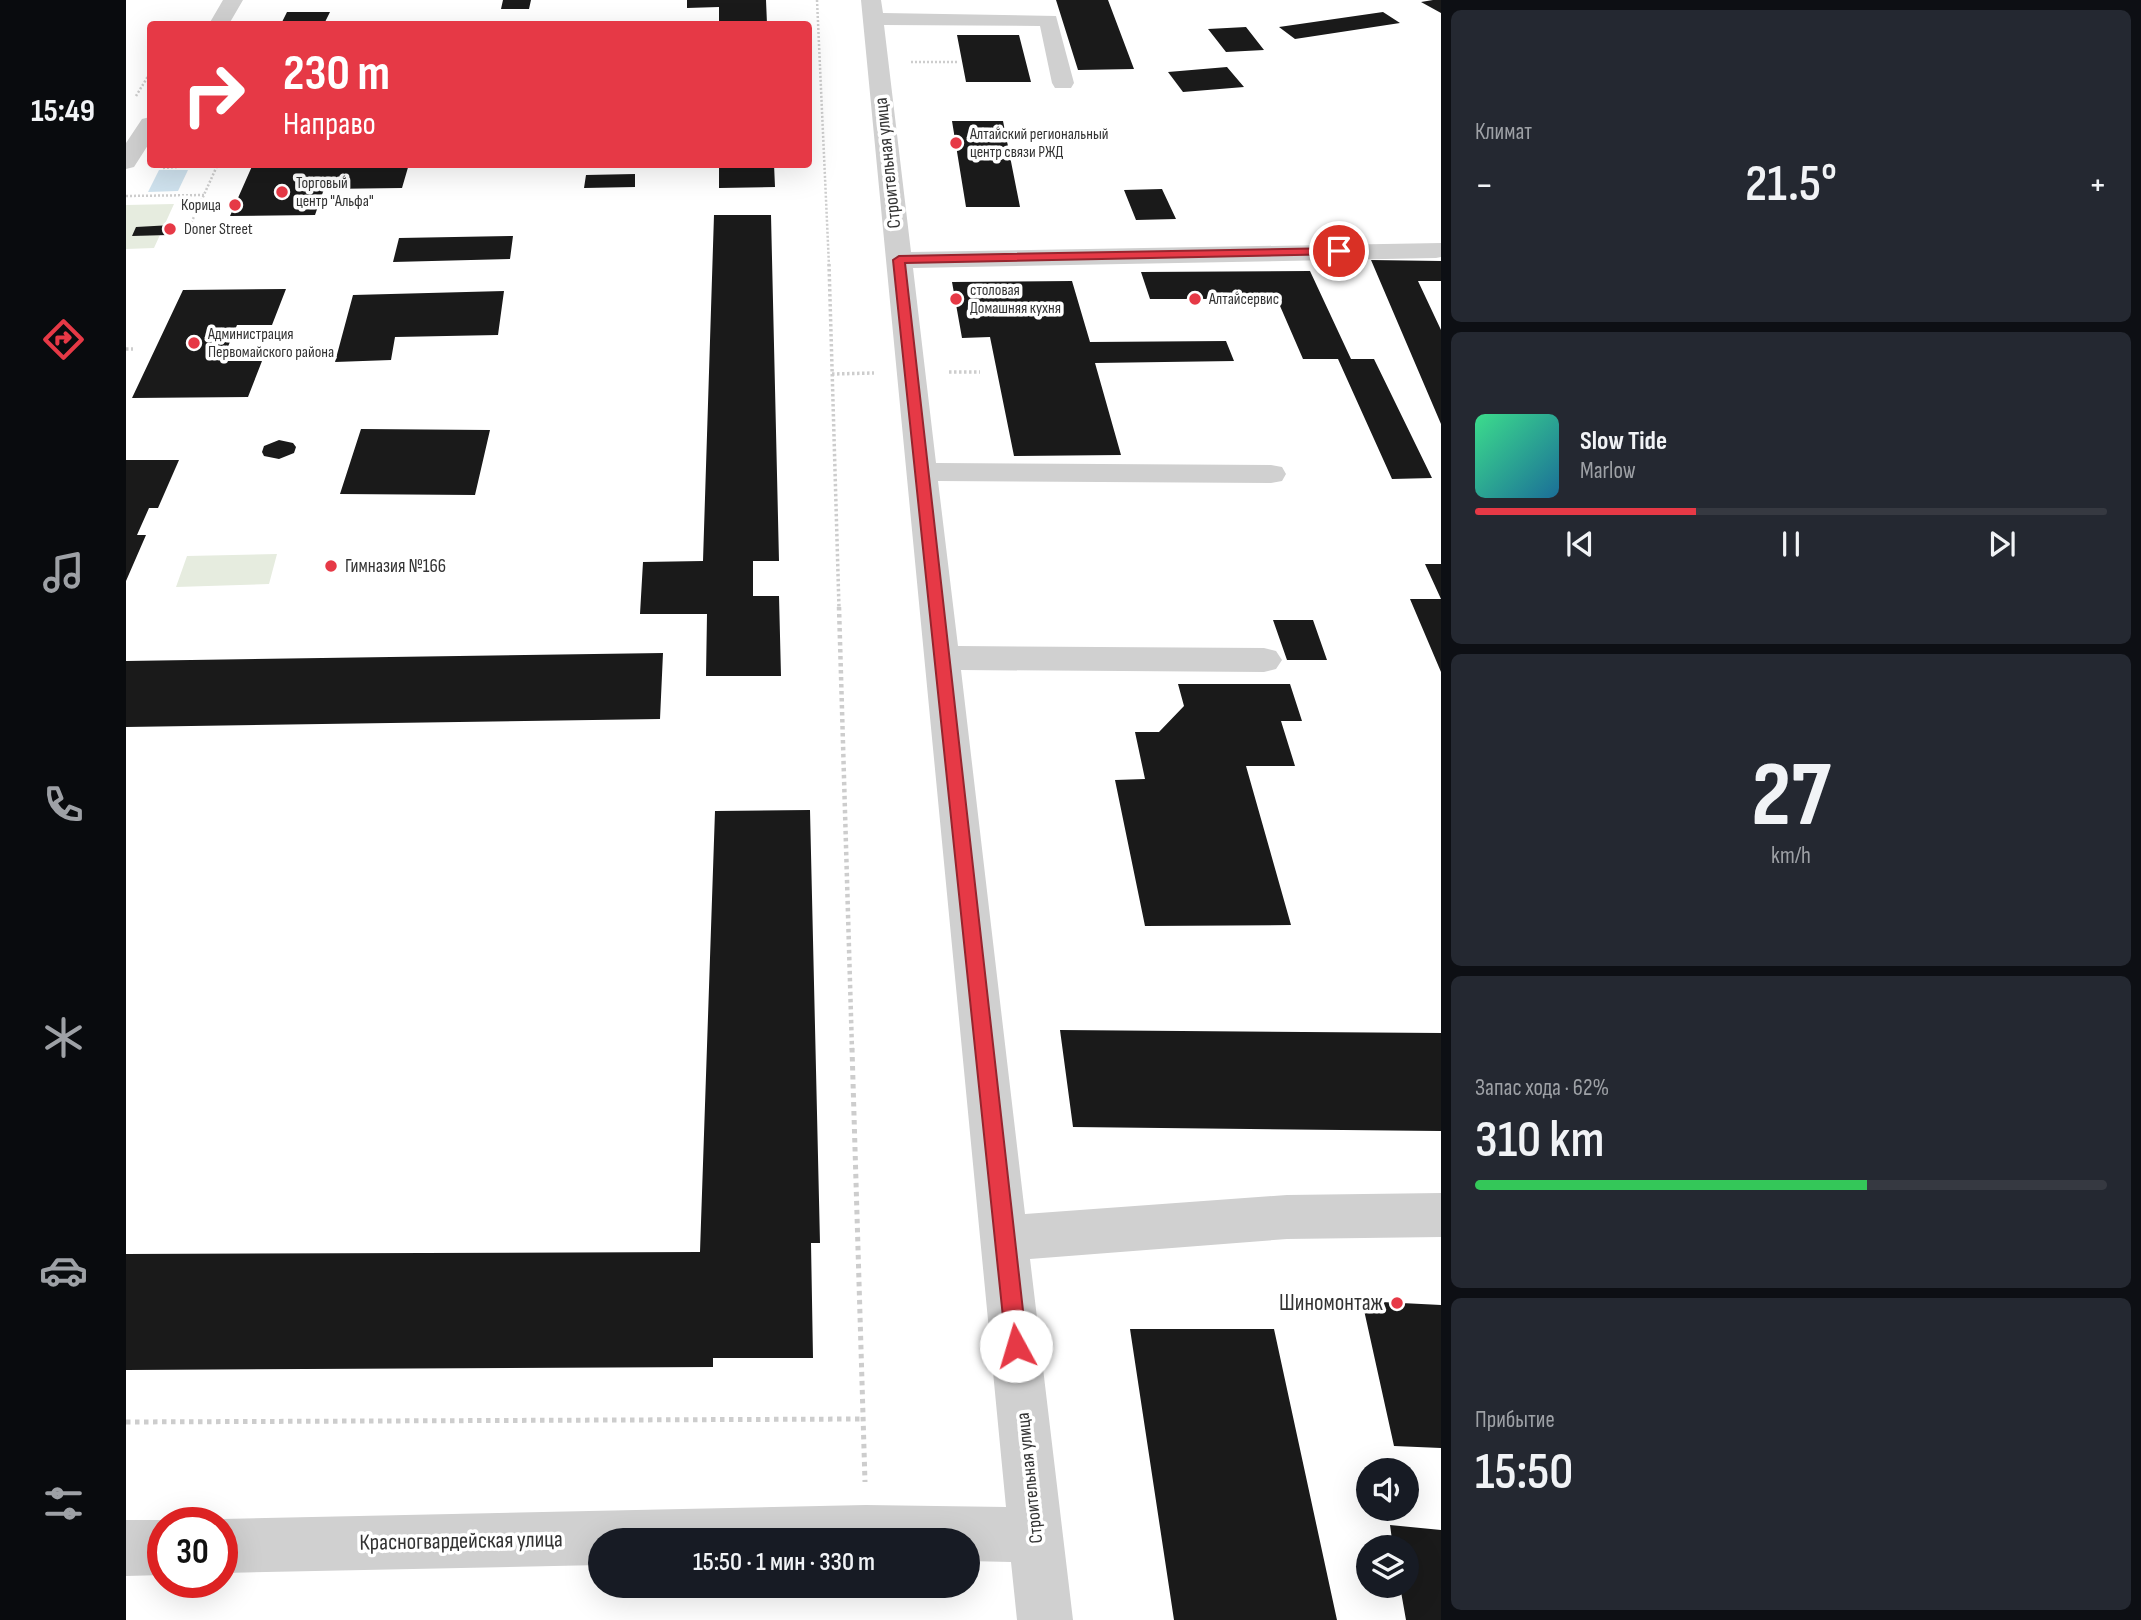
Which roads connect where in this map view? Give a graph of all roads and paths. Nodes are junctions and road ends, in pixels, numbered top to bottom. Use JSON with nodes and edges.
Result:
{"nodes":[{"id":1,"x":233,"y":0,"type":"edge"},
{"id":2,"x":817,"y":0,"type":"edge"},
{"id":3,"x":872,"y":10,"type":"edge"},
{"id":4,"x":1046,"y":10,"type":"edge"},
{"id":5,"x":221,"y":21,"type":"edge"},
{"id":6,"x":906,"y":62,"type":"dead end"},
{"id":7,"x":957,"y":62,"type":"dead end"},
{"id":8,"x":1063,"y":83,"type":"dead end"},
{"id":9,"x":147,"y":129,"type":"edge"},
{"id":10,"x":126,"y":162,"type":"edge"},
{"id":11,"x":216,"y":168,"type":"edge"},
{"id":12,"x":205,"y":195,"type":"junction"},
{"id":13,"x":126,"y":196,"type":"edge"},
{"id":14,"x":188,"y":230,"type":"dead end"},
{"id":15,"x":1436,"y":250,"type":"dead end"},
{"id":16,"x":899,"y":260,"type":"junction"},
{"id":17,"x":126,"y":349,"type":"edge"},
{"id":18,"x":132,"y":349,"type":"dead end"},
{"id":19,"x":922,"y":472,"type":"junction"},
{"id":20,"x":1271,"y":474,"type":"dead end"},
{"id":21,"x":942,"y":658,"type":"junction"},
{"id":22,"x":1264,"y":660,"type":"dead end"},
{"id":23,"x":1441,"y":1215,"type":"edge"},
{"id":24,"x":1005,"y":1238,"type":"junction"},
{"id":25,"x":863,"y":1419,"type":"junction"},
{"id":26,"x":126,"y":1422,"type":"edge"},
{"id":27,"x":866,"y":1528,"type":"edge"},
{"id":28,"x":980,"y":1534,"type":"edge"},
{"id":29,"x":1037,"y":1535,"type":"junction"},
{"id":30,"x":588,"y":1538,"type":"edge"},
{"id":31,"x":238,"y":1546,"type":"edge"},
{"id":32,"x":126,"y":1548,"type":"edge"},
{"id":33,"x":147,"y":1548,"type":"edge"},
{"id":34,"x":1045,"y":1620,"type":"edge"}],
"edges":[{"from":1,"to":5,"type":"street"},
{"from":2,"to":25,"type":"path"},
{"from":3,"to":4,"type":"street"},
{"from":3,"to":16,"type":"street","name":"Строительная улица"},
{"from":4,"to":8,"type":"street"},
{"from":6,"to":7,"type":"path"},
{"from":9,"to":10,"type":"street"},
{"from":11,"to":12,"type":"path"},
{"from":12,"to":13,"type":"path"},
{"from":12,"to":14,"type":"path"},
{"from":15,"to":16,"type":"street"},
{"from":16,"to":19,"type":"street","name":"Строительная улица"},
{"from":17,"to":18,"type":"path"},
{"from":19,"to":20,"type":"street"},
{"from":19,"to":21,"type":"street","name":"Строительная улица"},
{"from":21,"to":22,"type":"street"},
{"from":21,"to":24,"type":"street","name":"Строительная улица"},
{"from":23,"to":24,"type":"street"},
{"from":24,"to":29,"type":"street","name":"Строительная улица"},
{"from":25,"to":26,"type":"path"},
{"from":25,"to":27,"type":"path"},
{"from":28,"to":29,"type":"street","name":"Красногвардейская улица"},
{"from":29,"to":34,"type":"street","name":"Строительная улица"},
{"from":30,"to":31,"type":"street","name":"Красногвардейская улица"},
{"from":32,"to":33,"type":"street"}]}
